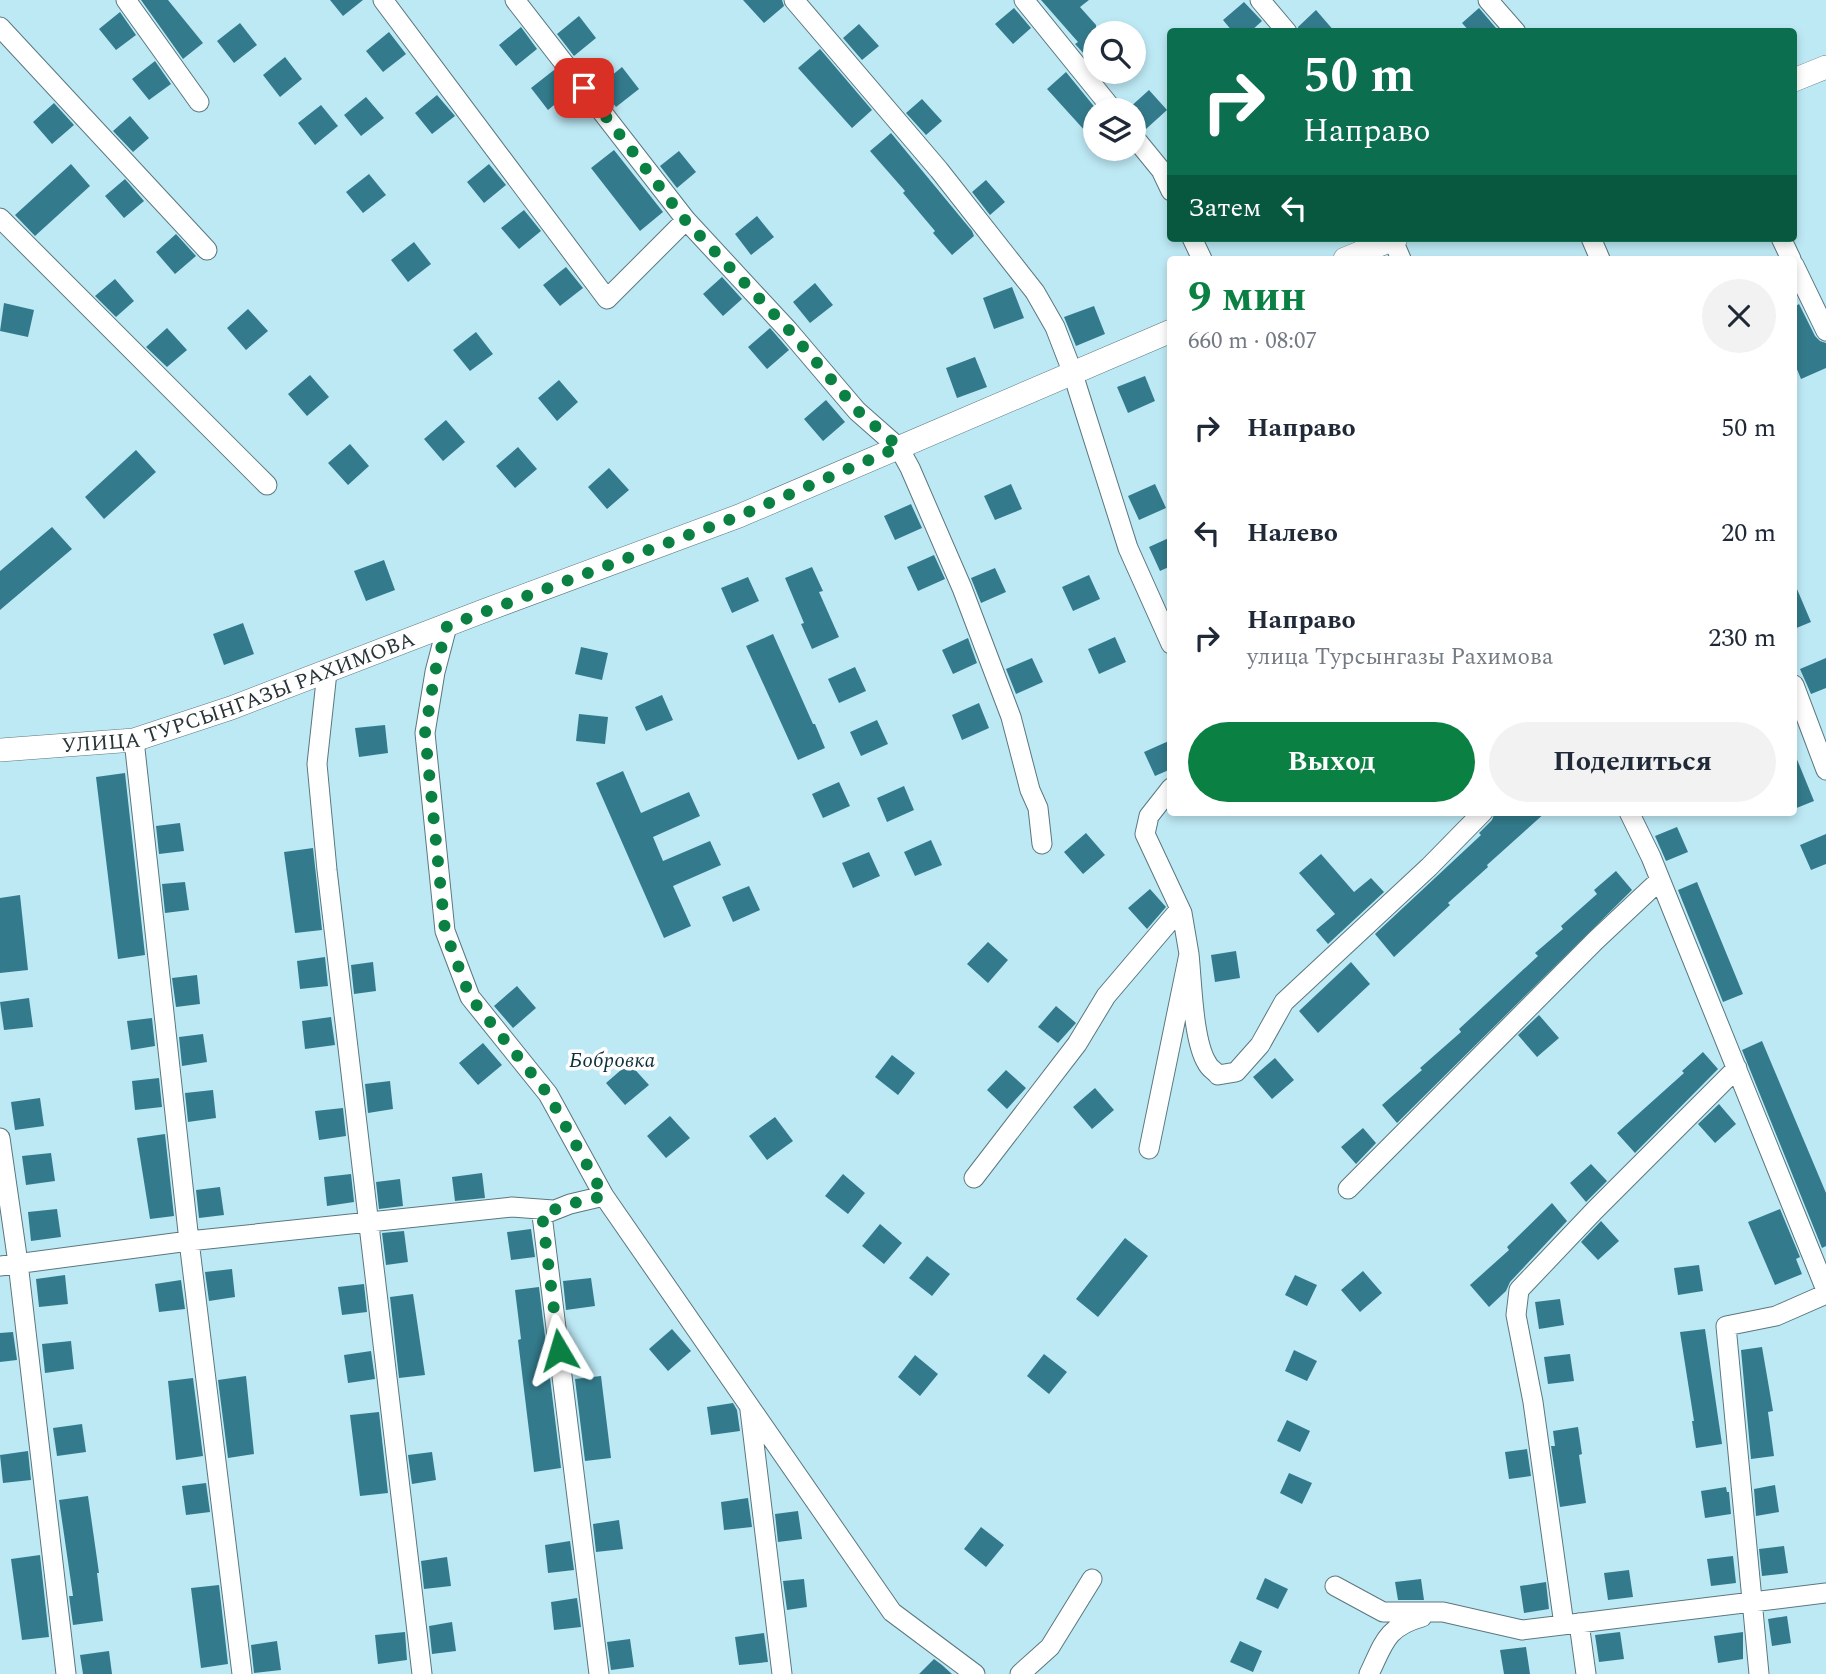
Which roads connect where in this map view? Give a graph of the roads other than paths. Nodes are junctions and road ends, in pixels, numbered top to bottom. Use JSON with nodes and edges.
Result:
{"nodes":[{"id":1,"x":126,"y":0,"type":"edge"},
{"id":2,"x":383,"y":0,"type":"edge"},
{"id":3,"x":516,"y":0,"type":"edge"},
{"id":4,"x":794,"y":0,"type":"edge"},
{"id":5,"x":1024,"y":0,"type":"edge"},
{"id":6,"x":1260,"y":0,"type":"edge"},
{"id":7,"x":1488,"y":0,"type":"edge"},
{"id":8,"x":0,"y":27,"type":"edge"},
{"id":9,"x":1284,"y":28,"type":"edge"},
{"id":10,"x":1512,"y":28,"type":"edge"},
{"id":11,"x":1826,"y":66,"type":"edge"},
{"id":12,"x":1797,"y":79,"type":"edge"},
{"id":13,"x":1103,"y":98,"type":"edge"},
{"id":14,"x":199,"y":102,"type":"dead end"},
{"id":15,"x":1146,"y":151,"type":"edge"},
{"id":16,"x":1167,"y":183,"type":"edge"},
{"id":17,"x":0,"y":218,"type":"edge"},
{"id":18,"x":685,"y":220,"type":"junction"},
{"id":19,"x":1395,"y":244,"type":"edge"},
{"id":20,"x":207,"y":250,"type":"dead end"},
{"id":21,"x":1355,"y":256,"type":"edge"},
{"id":22,"x":1797,"y":271,"type":"edge"},
{"id":23,"x":1826,"y":331,"type":"edge"},
{"id":24,"x":1167,"y":333,"type":"edge"},
{"id":25,"x":1072,"y":372,"type":"junction"},
{"id":26,"x":899,"y":447,"type":"junction"},
{"id":27,"x":267,"y":485,"type":"dead end"},
{"id":28,"x":447,"y":626,"type":"junction"},
{"id":29,"x":1167,"y":634,"type":"edge"},
{"id":30,"x":327,"y":672,"type":"junction"},
{"id":31,"x":1797,"y":693,"type":"edge"},
{"id":32,"x":134,"y":740,"type":"junction"},
{"id":33,"x":0,"y":750,"type":"edge"},
{"id":34,"x":1826,"y":770,"type":"edge"},
{"id":35,"x":1167,"y":793,"type":"edge"},
{"id":36,"x":1479,"y":816,"type":"edge"},
{"id":37,"x":1631,"y":816,"type":"edge"},
{"id":38,"x":1042,"y":844,"type":"dead end"},
{"id":39,"x":1660,"y":880,"type":"junction"},
{"id":40,"x":1180,"y":909,"type":"junction"},
{"id":41,"x":1189,"y":954,"type":"junction"},
{"id":42,"x":1737,"y":1068,"type":"junction"},
{"id":43,"x":0,"y":1138,"type":"edge"},
{"id":44,"x":1149,"y":1149,"type":"dead end"},
{"id":45,"x":974,"y":1178,"type":"dead end"},
{"id":46,"x":1348,"y":1189,"type":"dead end"},
{"id":47,"x":604,"y":1196,"type":"junction"},
{"id":48,"x":553,"y":1210,"type":"junction"},
{"id":49,"x":367,"y":1222,"type":"junction"},
{"id":50,"x":189,"y":1241,"type":"junction"},
{"id":51,"x":9,"y":1264,"type":"edge"},
{"id":52,"x":1826,"y":1292,"type":"edge"},
{"id":53,"x":750,"y":1406,"type":"junction"},
{"id":54,"x":1092,"y":1579,"type":"dead end"},
{"id":55,"x":1335,"y":1586,"type":"dead end"},
{"id":56,"x":1826,"y":1593,"type":"edge"},
{"id":57,"x":1751,"y":1601,"type":"junction"},
{"id":58,"x":1443,"y":1612,"type":"junction"},
{"id":59,"x":1572,"y":1624,"type":"junction"},
{"id":60,"x":66,"y":1674,"type":"edge"},
{"id":61,"x":242,"y":1674,"type":"edge"},
{"id":62,"x":422,"y":1674,"type":"edge"},
{"id":63,"x":598,"y":1674,"type":"edge"},
{"id":64,"x":782,"y":1674,"type":"edge"},
{"id":65,"x":975,"y":1674,"type":"edge"},
{"id":66,"x":1020,"y":1674,"type":"edge"},
{"id":67,"x":1369,"y":1674,"type":"edge"},
{"id":68,"x":1586,"y":1674,"type":"edge"},
{"id":69,"x":1759,"y":1674,"type":"edge"}],
"edges":[{"from":1,"to":14,"type":"street"},
{"from":2,"to":18,"type":"street"},
{"from":3,"to":18,"type":"street"},
{"from":4,"to":25,"type":"street"},
{"from":5,"to":13,"type":"street"},
{"from":6,"to":9,"type":"street"},
{"from":7,"to":10,"type":"street"},
{"from":8,"to":20,"type":"street"},
{"from":11,"to":12,"type":"street"},
{"from":15,"to":16,"type":"street"},
{"from":17,"to":27,"type":"street"},
{"from":18,"to":26,"type":"street"},
{"from":19,"to":21,"type":"street"},
{"from":22,"to":23,"type":"street"},
{"from":24,"to":25,"type":"street","name":"УЛИЦА ТУРСЫНГАЗЫ РАХИМОВА"},
{"from":25,"to":26,"type":"street","name":"УЛИЦА ТУРСЫНГАЗЫ РАХИМОВА"},
{"from":25,"to":29,"type":"street"},
{"from":26,"to":28,"type":"street","name":"УЛИЦА ТУРСЫНГАЗЫ РАХИМОВА"},
{"from":26,"to":38,"type":"street"},
{"from":28,"to":30,"type":"street","name":"УЛИЦА ТУРСЫНГАЗЫ РАХИМОВА"},
{"from":28,"to":47,"type":"street"},
{"from":30,"to":32,"type":"street","name":"УЛИЦА ТУРСЫНГАЗЫ РАХИМОВА"},
{"from":30,"to":49,"type":"street"},
{"from":31,"to":34,"type":"street"},
{"from":32,"to":33,"type":"street","name":"УЛИЦА ТУРСЫНГАЗЫ РАХИМОВА"},
{"from":32,"to":50,"type":"street"},
{"from":35,"to":40,"type":"street"},
{"from":36,"to":41,"type":"street"},
{"from":37,"to":39,"type":"street"},
{"from":39,"to":42,"type":"street"},
{"from":39,"to":46,"type":"street"},
{"from":40,"to":41,"type":"street"},
{"from":40,"to":45,"type":"street"},
{"from":41,"to":44,"type":"street"},
{"from":42,"to":52,"type":"street"},
{"from":42,"to":59,"type":"street"},
{"from":43,"to":51,"type":"street"},
{"from":47,"to":48,"type":"street"},
{"from":47,"to":53,"type":"street"},
{"from":48,"to":49,"type":"street"},
{"from":48,"to":63,"type":"street"},
{"from":49,"to":50,"type":"street"},
{"from":49,"to":62,"type":"street"},
{"from":50,"to":51,"type":"street"},
{"from":50,"to":61,"type":"street"},
{"from":51,"to":60,"type":"street"},
{"from":52,"to":57,"type":"street"},
{"from":53,"to":64,"type":"street"},
{"from":53,"to":65,"type":"street"},
{"from":54,"to":66,"type":"street"},
{"from":55,"to":58,"type":"street"},
{"from":56,"to":57,"type":"street"},
{"from":57,"to":59,"type":"street"},
{"from":57,"to":69,"type":"street"},
{"from":58,"to":59,"type":"street"},
{"from":58,"to":67,"type":"street"},
{"from":59,"to":68,"type":"street"}]}
